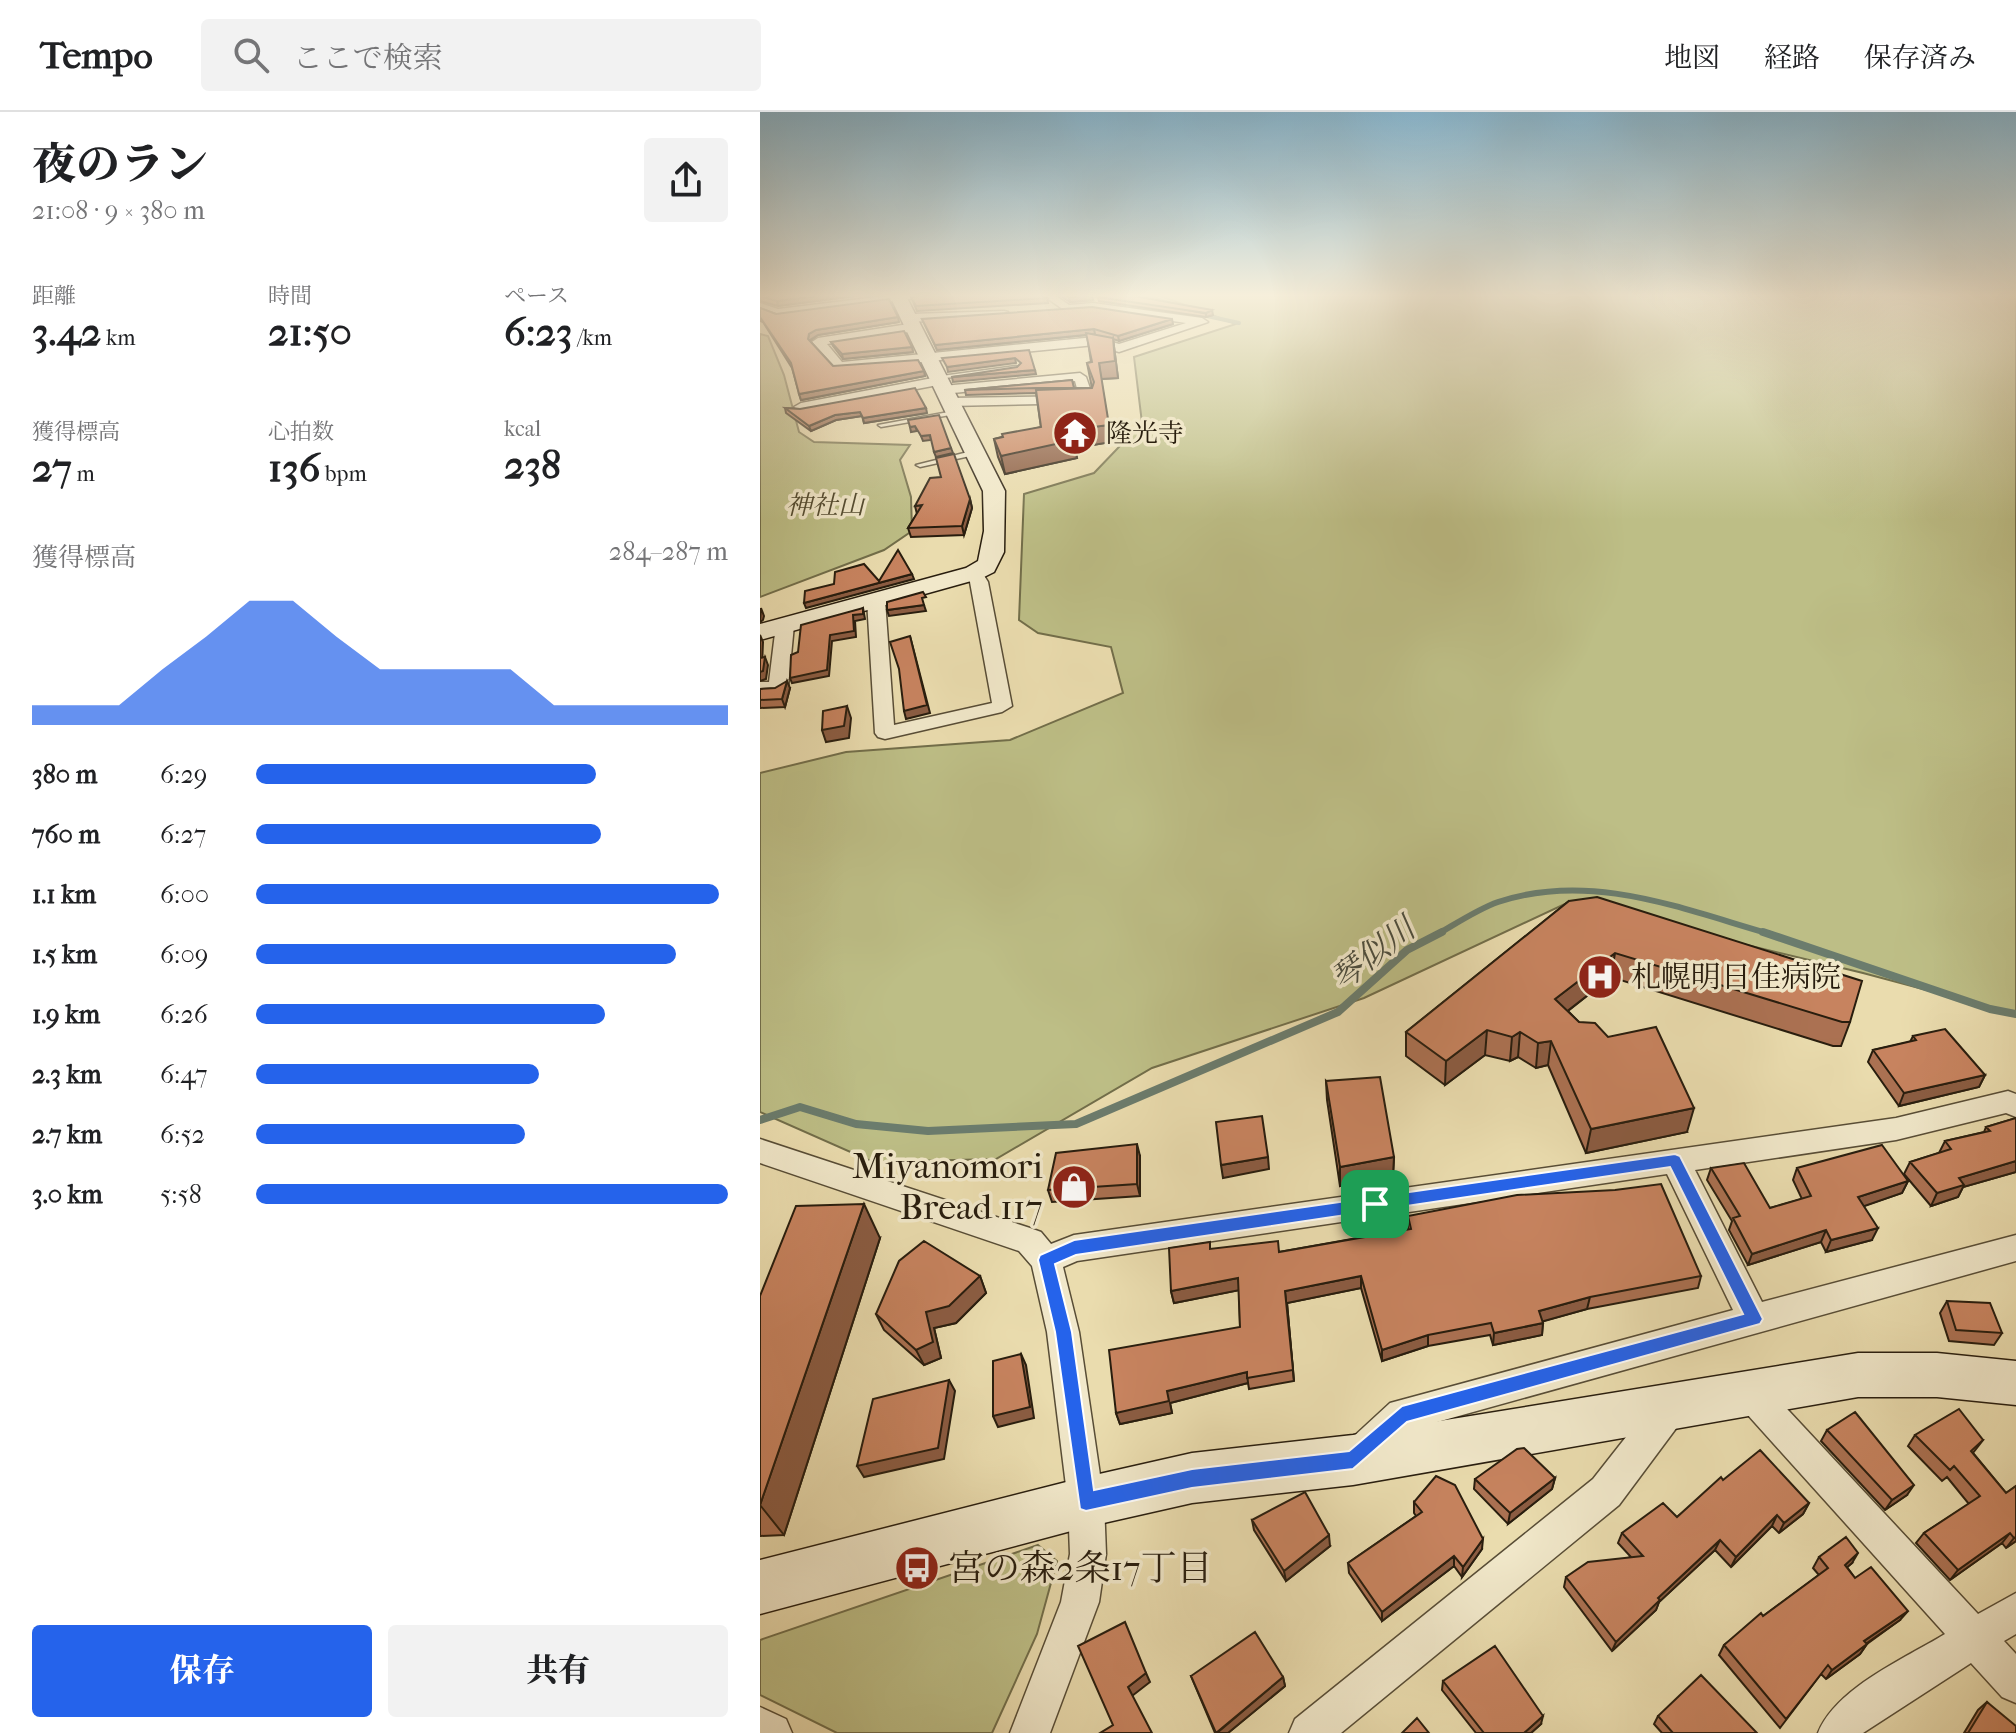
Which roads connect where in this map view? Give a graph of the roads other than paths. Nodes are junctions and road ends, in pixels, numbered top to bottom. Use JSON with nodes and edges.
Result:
{"nodes":[{"id":1,"x":862,"y":370,"type":"edge"},
{"id":2,"x":934,"y":370,"type":"edge"},
{"id":3,"x":954,"y":370,"type":"edge"},
{"id":4,"x":1007,"y":370,"type":"edge"},
{"id":5,"x":939,"y":382,"type":"junction"},
{"id":6,"x":801,"y":407,"type":"edge"},
{"id":7,"x":881,"y":425,"type":"dead end"},
{"id":8,"x":976,"y":452,"type":"junction"},
{"id":9,"x":920,"y":465,"type":"dead end"},
{"id":10,"x":974,"y":573,"type":"junction"},
{"id":11,"x":876,"y":600,"type":"junction"},
{"id":12,"x":785,"y":625,"type":"junction"},
{"id":13,"x":760,"y":632,"type":"edge"},
{"id":14,"x":760,"y":688,"type":"edge"},
{"id":15,"x":2016,"y":1106,"type":"edge"},
{"id":16,"x":760,"y":1151,"type":"edge"},
{"id":17,"x":1675,"y":1160,"type":"junction"},
{"id":18,"x":2016,"y":1248,"type":"edge"},
{"id":19,"x":1046,"y":1260,"type":"junction"},
{"id":20,"x":1754,"y":1319,"type":"junction"},
{"id":21,"x":2016,"y":1383,"type":"edge"},
{"id":22,"x":1750,"y":1393,"type":"junction"},
{"id":23,"x":1673,"y":1406,"type":"junction"},
{"id":24,"x":1353,"y":1460,"type":"junction"},
{"id":25,"x":1086,"y":1502,"type":"junction"},
{"id":26,"x":760,"y":1587,"type":"edge"},
{"id":27,"x":2016,"y":1612,"type":"edge"},
{"id":28,"x":1975,"y":1640,"type":"junction"},
{"id":29,"x":2016,"y":1683,"type":"edge"},
{"id":30,"x":760,"y":1727,"type":"edge"},
{"id":31,"x":772,"y":1733,"type":"edge"},
{"id":32,"x":1030,"y":1733,"type":"edge"},
{"id":33,"x":1309,"y":1733,"type":"edge"},
{"id":34,"x":1838,"y":1733,"type":"edge"}],
"edges":[{"from":1,"to":5,"type":"street"},
{"from":2,"to":5,"type":"street"},
{"from":3,"to":5,"type":"street"},
{"from":4,"to":5,"type":"lane"},
{"from":5,"to":5,"type":"street"},
{"from":5,"to":6,"type":"street"},
{"from":5,"to":7,"type":"lane"},
{"from":5,"to":8,"type":"street"},
{"from":8,"to":9,"type":"lane"},
{"from":8,"to":10,"type":"street"},
{"from":10,"to":11,"type":"street"},
{"from":10,"to":11,"type":"street"},
{"from":11,"to":12,"type":"street"},
{"from":12,"to":13,"type":"street"},
{"from":12,"to":14,"type":"street"},
{"from":15,"to":17,"type":"street"},
{"from":16,"to":19,"type":"street"},
{"from":17,"to":19,"type":"street"},
{"from":17,"to":20,"type":"street"},
{"from":18,"to":20,"type":"street"},
{"from":19,"to":25,"type":"street"},
{"from":20,"to":24,"type":"street"},
{"from":21,"to":22,"type":"street"},
{"from":22,"to":23,"type":"street"},
{"from":22,"to":28,"type":"street"},
{"from":23,"to":24,"type":"street"},
{"from":23,"to":33,"type":"street"},
{"from":24,"to":25,"type":"street"},
{"from":25,"to":26,"type":"street"},
{"from":25,"to":32,"type":"street"},
{"from":27,"to":28,"type":"street"},
{"from":28,"to":29,"type":"street"},
{"from":28,"to":34,"type":"street"},
{"from":30,"to":31,"type":"street"}]}
